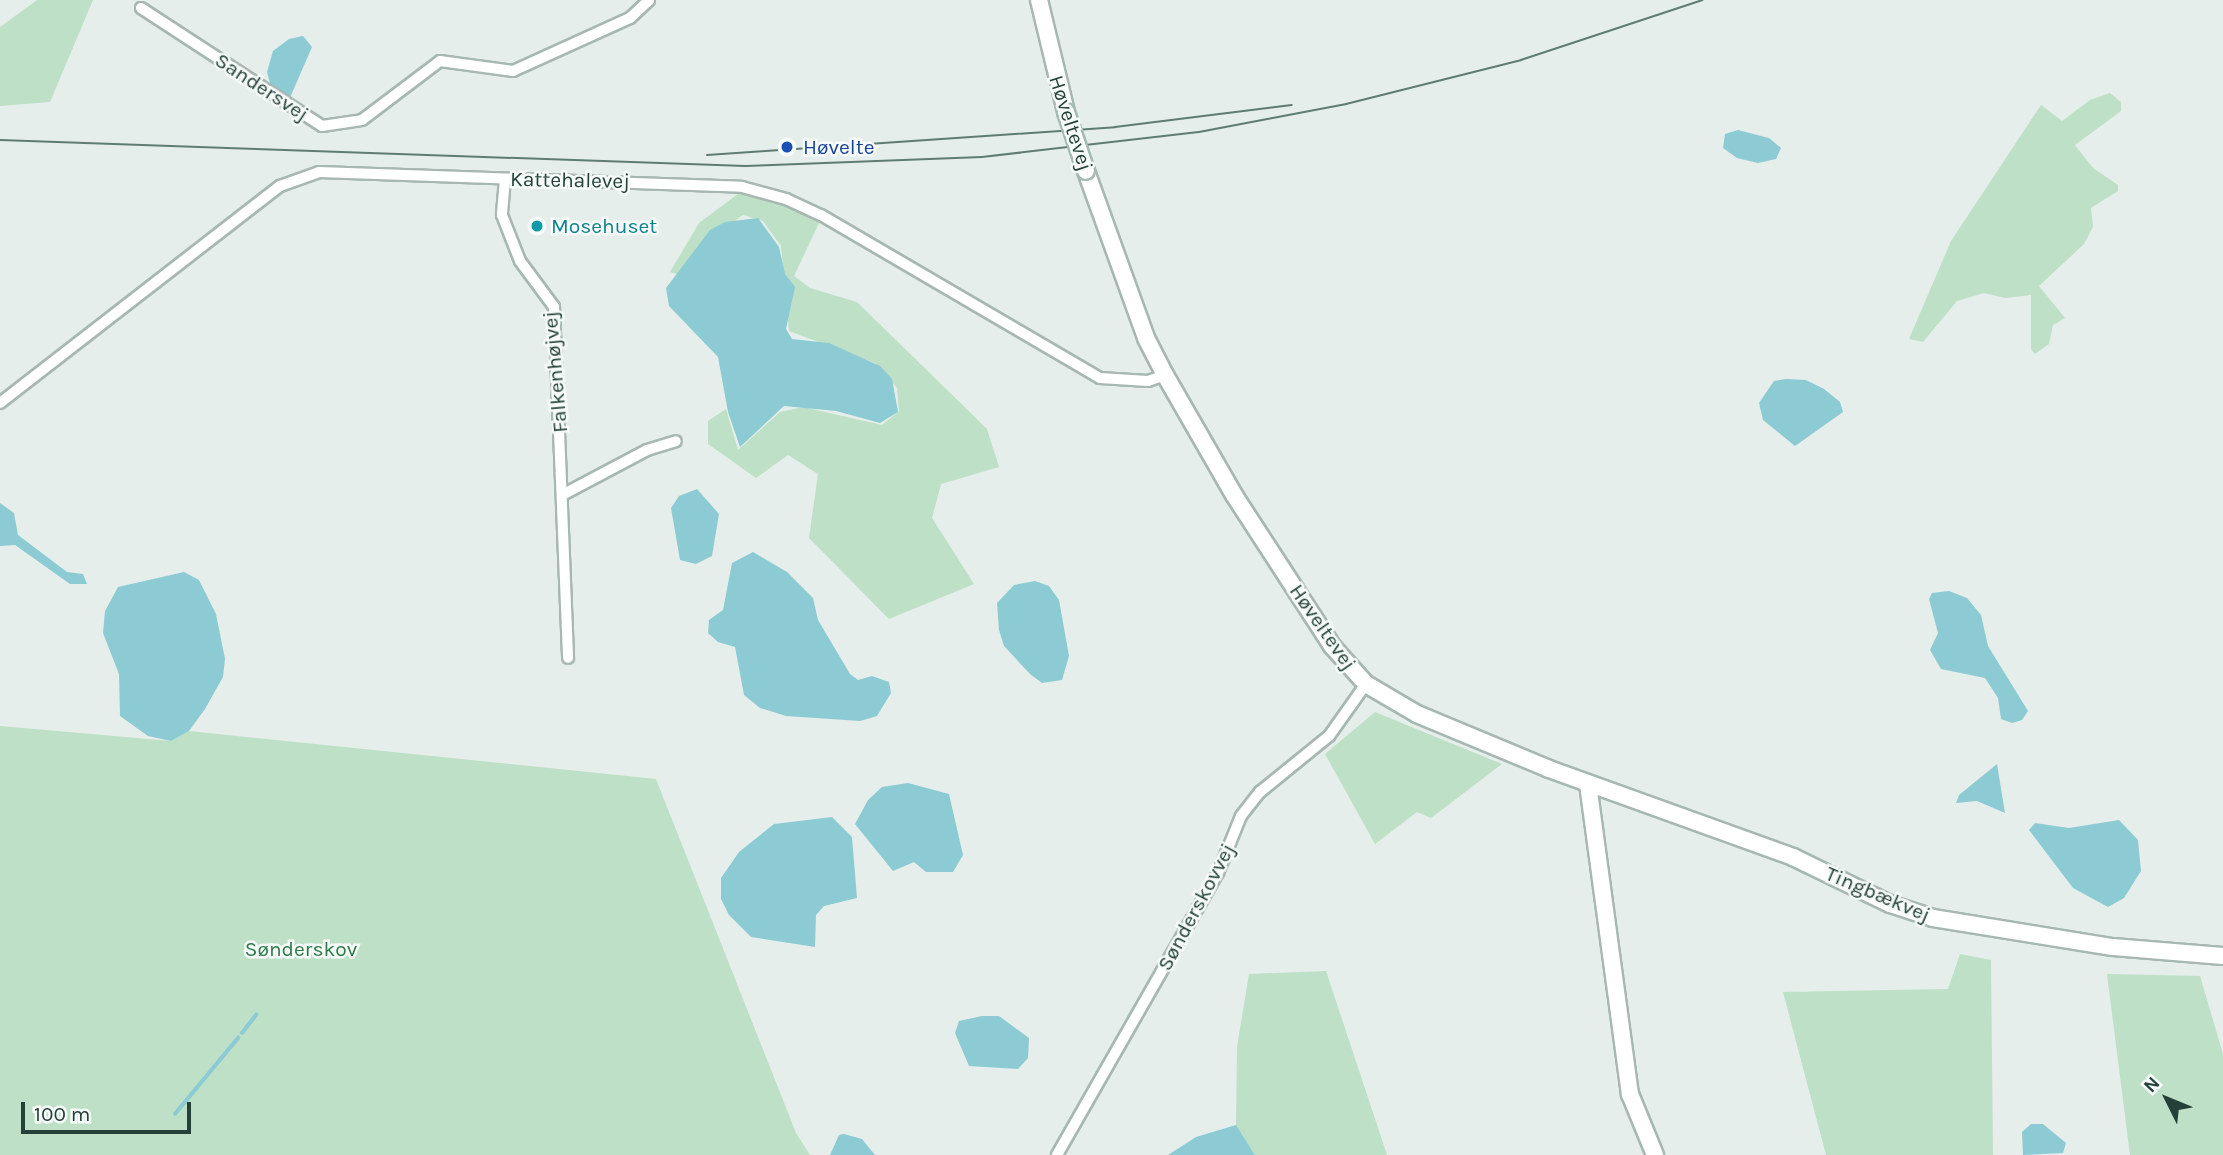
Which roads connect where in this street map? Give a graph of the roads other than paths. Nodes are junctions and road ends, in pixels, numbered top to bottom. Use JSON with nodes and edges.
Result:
{"nodes":[{"id":1,"x":649,"y":0,"type":"edge"},
{"id":2,"x":1039,"y":0,"type":"edge"},
{"id":3,"x":141,"y":8,"type":"dead end"},
{"id":4,"x":505,"y":179,"type":"junction"},
{"id":5,"x":1165,"y":375,"type":"junction"},
{"id":6,"x":0,"y":403,"type":"edge"},
{"id":7,"x":676,"y":441,"type":"dead end"},
{"id":8,"x":564,"y":494,"type":"junction"},
{"id":9,"x":568,"y":658,"type":"dead end"},
{"id":10,"x":1366,"y":684,"type":"junction"},
{"id":11,"x":1588,"y":783,"type":"junction"},
{"id":12,"x":2223,"y":956,"type":"edge"},
{"id":13,"x":1057,"y":1155,"type":"edge"},
{"id":14,"x":1654,"y":1155,"type":"edge"}],
"edges":[{"from":1,"to":3,"type":"street","name":"Sandersvej"},
{"from":2,"to":5,"type":"street","name":"Høveltevej","bridge":true},
{"from":4,"to":5,"type":"street","name":"Kattehalevej"},
{"from":4,"to":6,"type":"street","name":"Kattehalevej"},
{"from":4,"to":8,"type":"street","name":"Falkenhøjvej"},
{"from":5,"to":10,"type":"street","name":"Høveltevej"},
{"from":7,"to":8,"type":"street"},
{"from":8,"to":9,"type":"street","name":"Falkenhøjvej"},
{"from":10,"to":11,"type":"street","name":"Høveltevej"},
{"from":10,"to":13,"type":"street","name":"Sønderskovvej"},
{"from":11,"to":12,"type":"street","name":"Tingbækvej"},
{"from":11,"to":14,"type":"street"}]}
